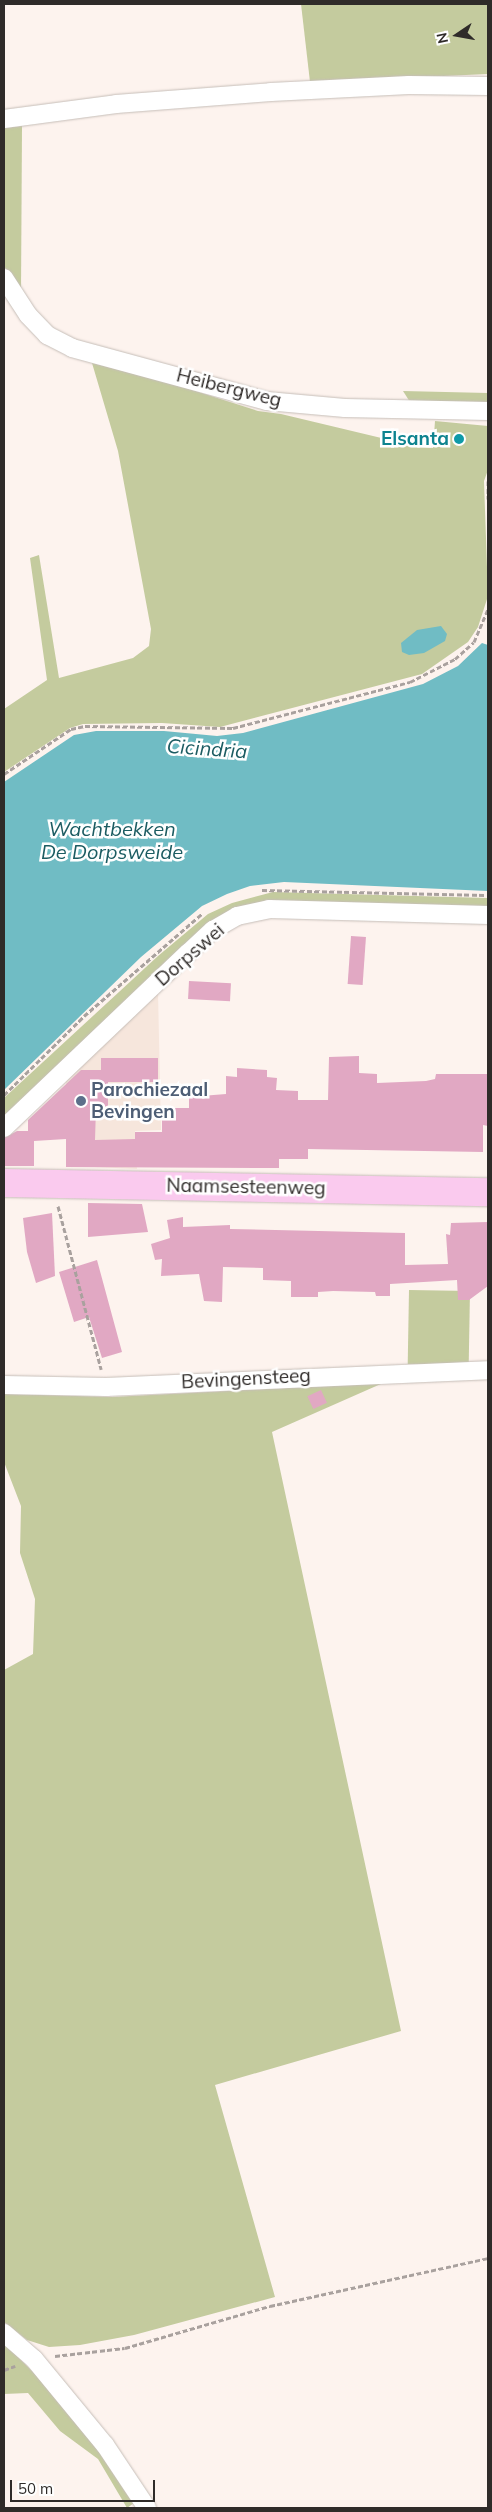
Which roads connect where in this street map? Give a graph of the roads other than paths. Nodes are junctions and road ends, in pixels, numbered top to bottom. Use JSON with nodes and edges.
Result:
{"nodes":[{"id":1,"x":488,"y":86,"type":"edge"},
{"id":2,"x":4,"y":119,"type":"edge"},
{"id":3,"x":4,"y":278,"type":"edge"},
{"id":4,"x":488,"y":411,"type":"edge"},
{"id":5,"x":488,"y":915,"type":"edge"},
{"id":6,"x":4,"y":1128,"type":"edge"},
{"id":7,"x":4,"y":1183,"type":"edge"},
{"id":8,"x":488,"y":1192,"type":"edge"},
{"id":9,"x":488,"y":1370,"type":"edge"},
{"id":10,"x":4,"y":1385,"type":"edge"},
{"id":11,"x":4,"y":2333,"type":"edge"},
{"id":12,"x":146,"y":2508,"type":"edge"}],
"edges":[{"from":1,"to":2,"type":"street"},
{"from":3,"to":4,"type":"street","name":"Heibergweg"},
{"from":5,"to":6,"type":"street","name":"Dorpswei"},
{"from":7,"to":8,"type":"main road","name":"Naamsesteenweg"},
{"from":9,"to":10,"type":"street","name":"Bevingensteeg"},
{"from":11,"to":12,"type":"street"}]}
